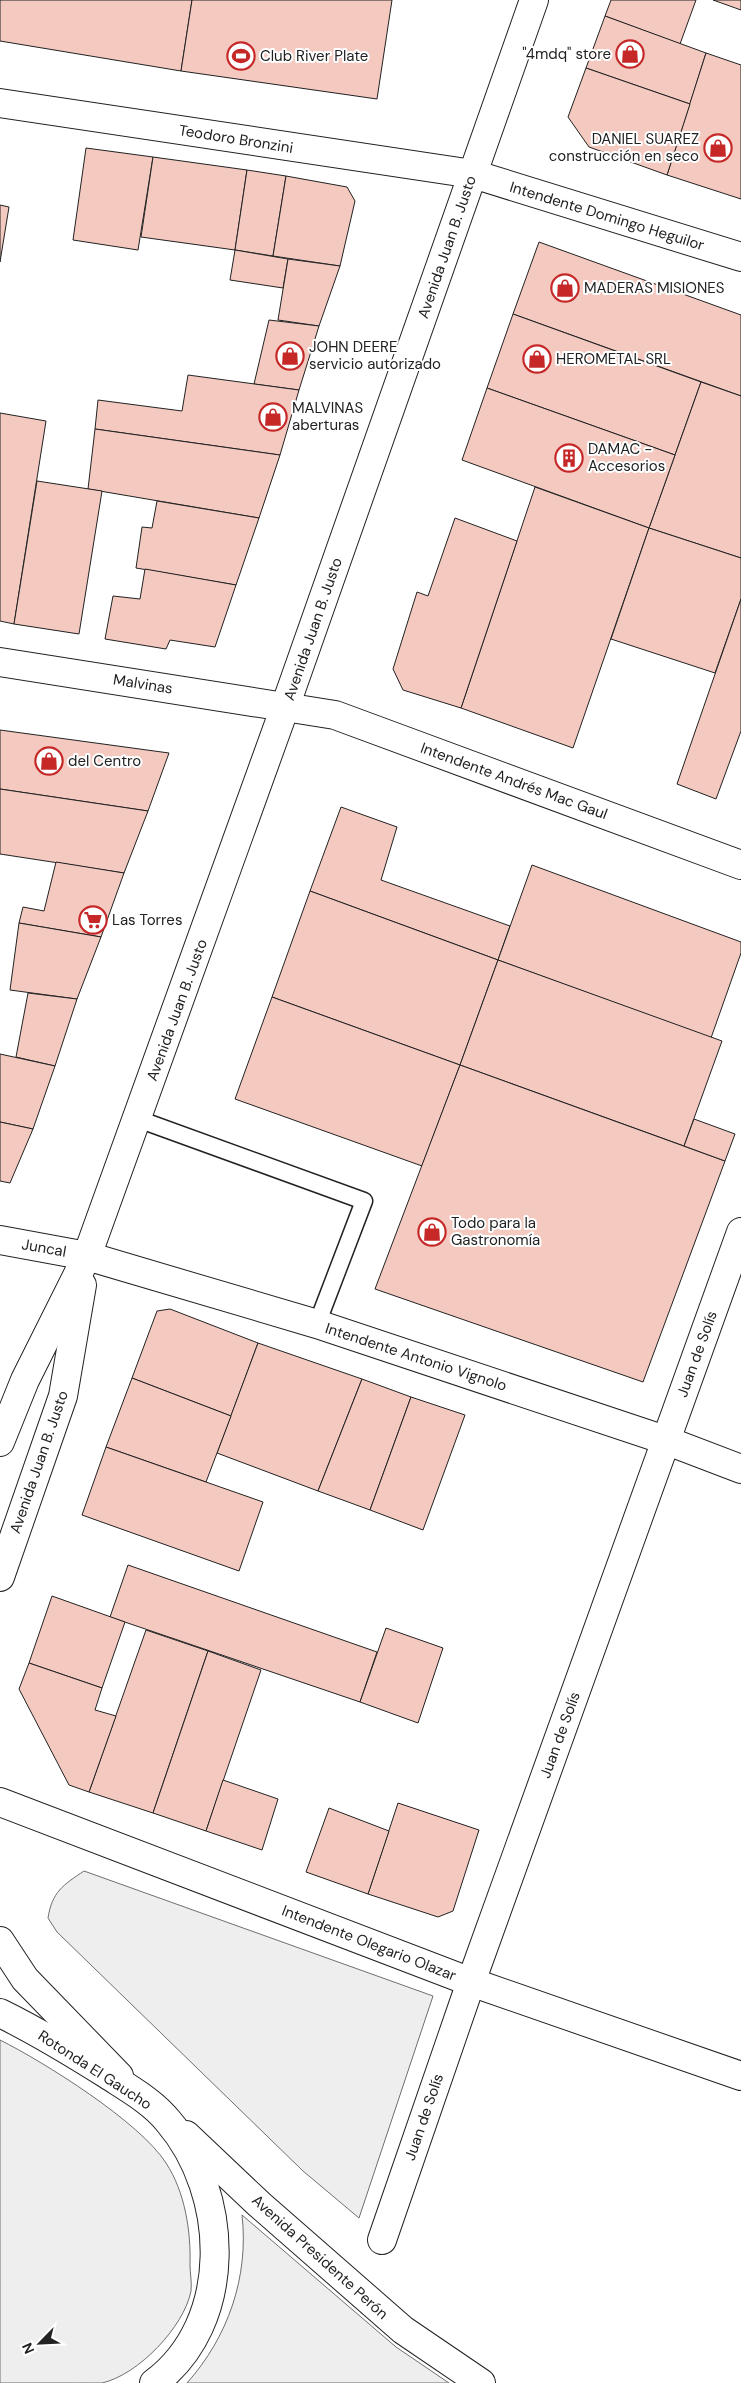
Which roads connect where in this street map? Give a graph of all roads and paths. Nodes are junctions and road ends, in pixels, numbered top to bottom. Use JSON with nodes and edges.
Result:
{"nodes":[{"id":1,"x":534,"y":0,"type":"edge"},
{"id":2,"x":0,"y":103,"type":"edge"},
{"id":3,"x":472,"y":174,"type":"junction"},
{"id":4,"x":741,"y":257,"type":"edge"},
{"id":5,"x":0,"y":662,"type":"edge"},
{"id":6,"x":285,"y":707,"type":"junction"},
{"id":7,"x":741,"y":865,"type":"edge"},
{"id":8,"x":138,"y":1119,"type":"junction"},
{"id":9,"x":741,"y":1232,"type":"edge"},
{"id":10,"x":0,"y":1240,"type":"edge"},
{"id":11,"x":87,"y":1256,"type":"junction"},
{"id":12,"x":317,"y":1324,"type":"junction"},
{"id":13,"x":665,"y":1440,"type":"junction"},
{"id":14,"x":0,"y":1442,"type":"edge"},
{"id":15,"x":741,"y":1469,"type":"edge"},
{"id":16,"x":0,"y":1577,"type":"edge"},
{"id":17,"x":0,"y":1802,"type":"edge"},
{"id":18,"x":0,"y":1940,"type":"edge"},
{"id":19,"x":471,"y":1982,"type":"junction"},
{"id":20,"x":0,"y":2013,"type":"edge"},
{"id":21,"x":741,"y":2076,"type":"edge"},
{"id":22,"x":136,"y":2093,"type":"junction"},
{"id":23,"x":168,"y":2120,"type":"junction"},
{"id":24,"x":382,"y":2240,"type":"dead end"},
{"id":25,"x":154,"y":2383,"type":"edge"},
{"id":26,"x":482,"y":2383,"type":"edge"}],
"edges":[{"from":1,"to":3,"type":"main road","name":"Avenida Juan B. Justo"},
{"from":2,"to":3,"type":"main road","name":"Teodoro Bronzini"},
{"from":3,"to":4,"type":"main road","name":"Intendente Domingo Heguilor"},
{"from":3,"to":6,"type":"main road","name":"Avenida Juan B. Justo"},
{"from":5,"to":6,"type":"main road","name":"Malvinas"},
{"from":6,"to":7,"type":"main road","name":"Intendente Andrés Mac Gaul"},
{"from":6,"to":8,"type":"main road","name":"Avenida Juan B. Justo"},
{"from":8,"to":11,"type":"main road","name":"Avenida Juan B. Justo"},
{"from":8,"to":12,"type":"lane"},
{"from":9,"to":13,"type":"main road","name":"Juan de Solís"},
{"from":10,"to":11,"type":"main road","name":"Juncal"},
{"from":11,"to":12,"type":"main road","name":"Intendente Antonio Vignolo"},
{"from":11,"to":14,"type":"main road","name":"Avenida Juan B. Justo"},
{"from":11,"to":16,"type":"main road","name":"Avenida Juan B. Justo"},
{"from":12,"to":13,"type":"main road","name":"Intendente Antonio Vignolo"},
{"from":13,"to":15,"type":"main road","name":"Intendente Antonio Vignolo"},
{"from":13,"to":19,"type":"main road","name":"Juan de Solís"},
{"from":17,"to":19,"type":"main road","name":"Intendente Olegario Olazar"},
{"from":18,"to":22,"type":"main road"},
{"from":19,"to":21,"type":"main road","name":"Intendente Olegario Olazar"},
{"from":19,"to":24,"type":"main road","name":"Juan de Solís"},
{"from":20,"to":22,"type":"main road","name":"Rotonda El Gaucho"},
{"from":22,"to":23,"type":"main road","name":"Rotonda El Gaucho"},
{"from":23,"to":25,"type":"main road","name":"Rotonda El Gaucho"},
{"from":23,"to":26,"type":"main road","name":"Avenida Presidente Perón"}]}
